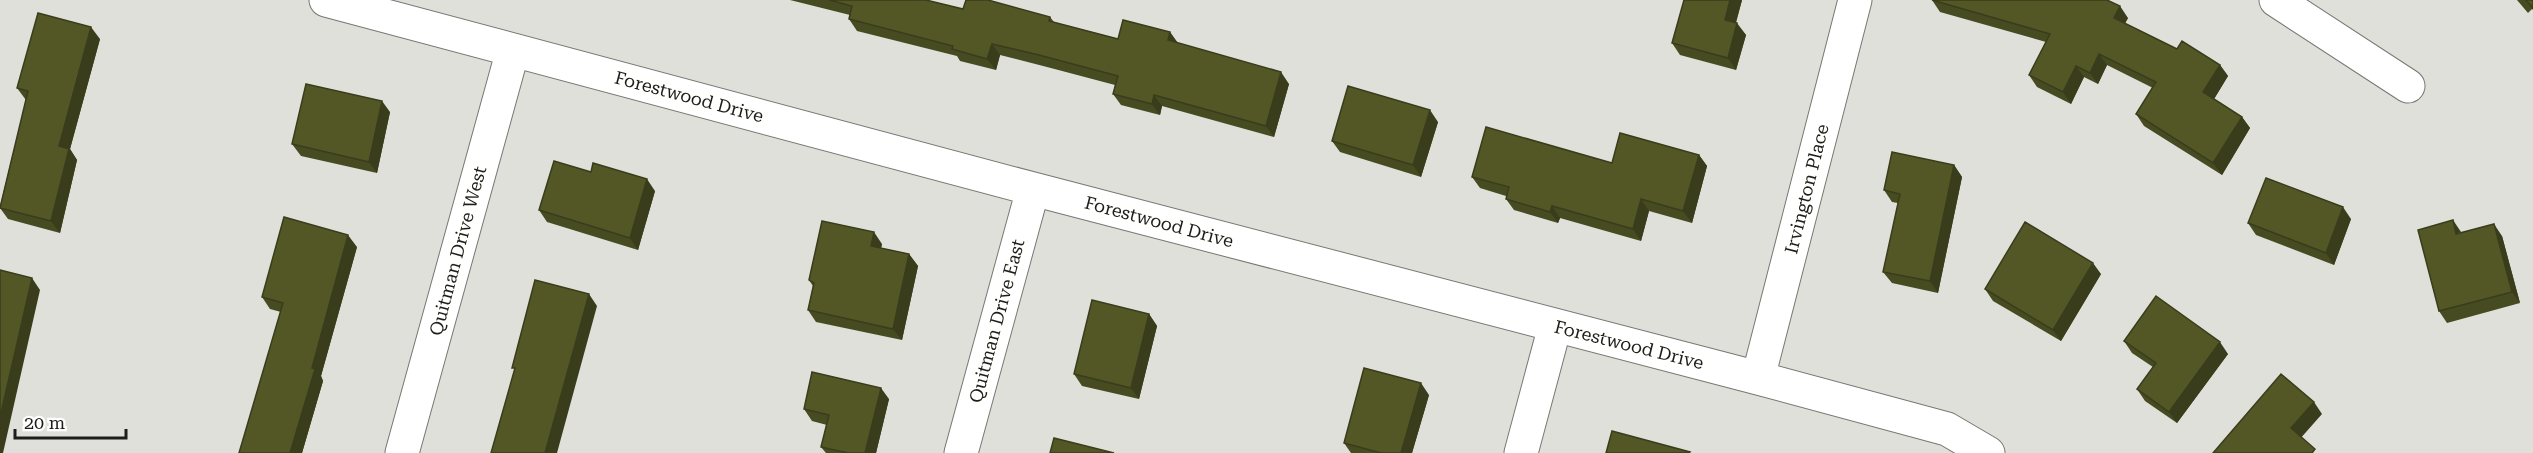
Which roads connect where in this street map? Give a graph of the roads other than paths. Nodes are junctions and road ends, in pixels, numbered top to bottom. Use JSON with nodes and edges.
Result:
{"nodes":[{"id":1,"x":326,"y":0,"type":"edge"},
{"id":2,"x":1855,"y":0,"type":"edge"},
{"id":3,"x":2276,"y":0,"type":"edge"},
{"id":4,"x":513,"y":50,"type":"junction"},
{"id":5,"x":2408,"y":86,"type":"dead end"},
{"id":6,"x":1033,"y":189,"type":"junction"},
{"id":7,"x":1555,"y":326,"type":"junction"},
{"id":8,"x":1758,"y":378,"type":"junction"},
{"id":9,"x":402,"y":453,"type":"edge"},
{"id":10,"x":961,"y":453,"type":"edge"},
{"id":11,"x":1521,"y":453,"type":"edge"},
{"id":12,"x":1988,"y":453,"type":"edge"}],
"edges":[{"from":1,"to":4,"type":"street","name":"Forestwood Drive"},
{"from":2,"to":8,"type":"street","name":"Irvington Place"},
{"from":3,"to":5,"type":"street"},
{"from":4,"to":6,"type":"street","name":"Forestwood Drive"},
{"from":4,"to":9,"type":"street","name":"Quitman Drive West"},
{"from":6,"to":7,"type":"street","name":"Forestwood Drive"},
{"from":6,"to":10,"type":"street","name":"Quitman Drive East"},
{"from":7,"to":8,"type":"street","name":"Forestwood Drive"},
{"from":7,"to":11,"type":"street"},
{"from":8,"to":12,"type":"street","name":"Forestwood Drive"}]}
